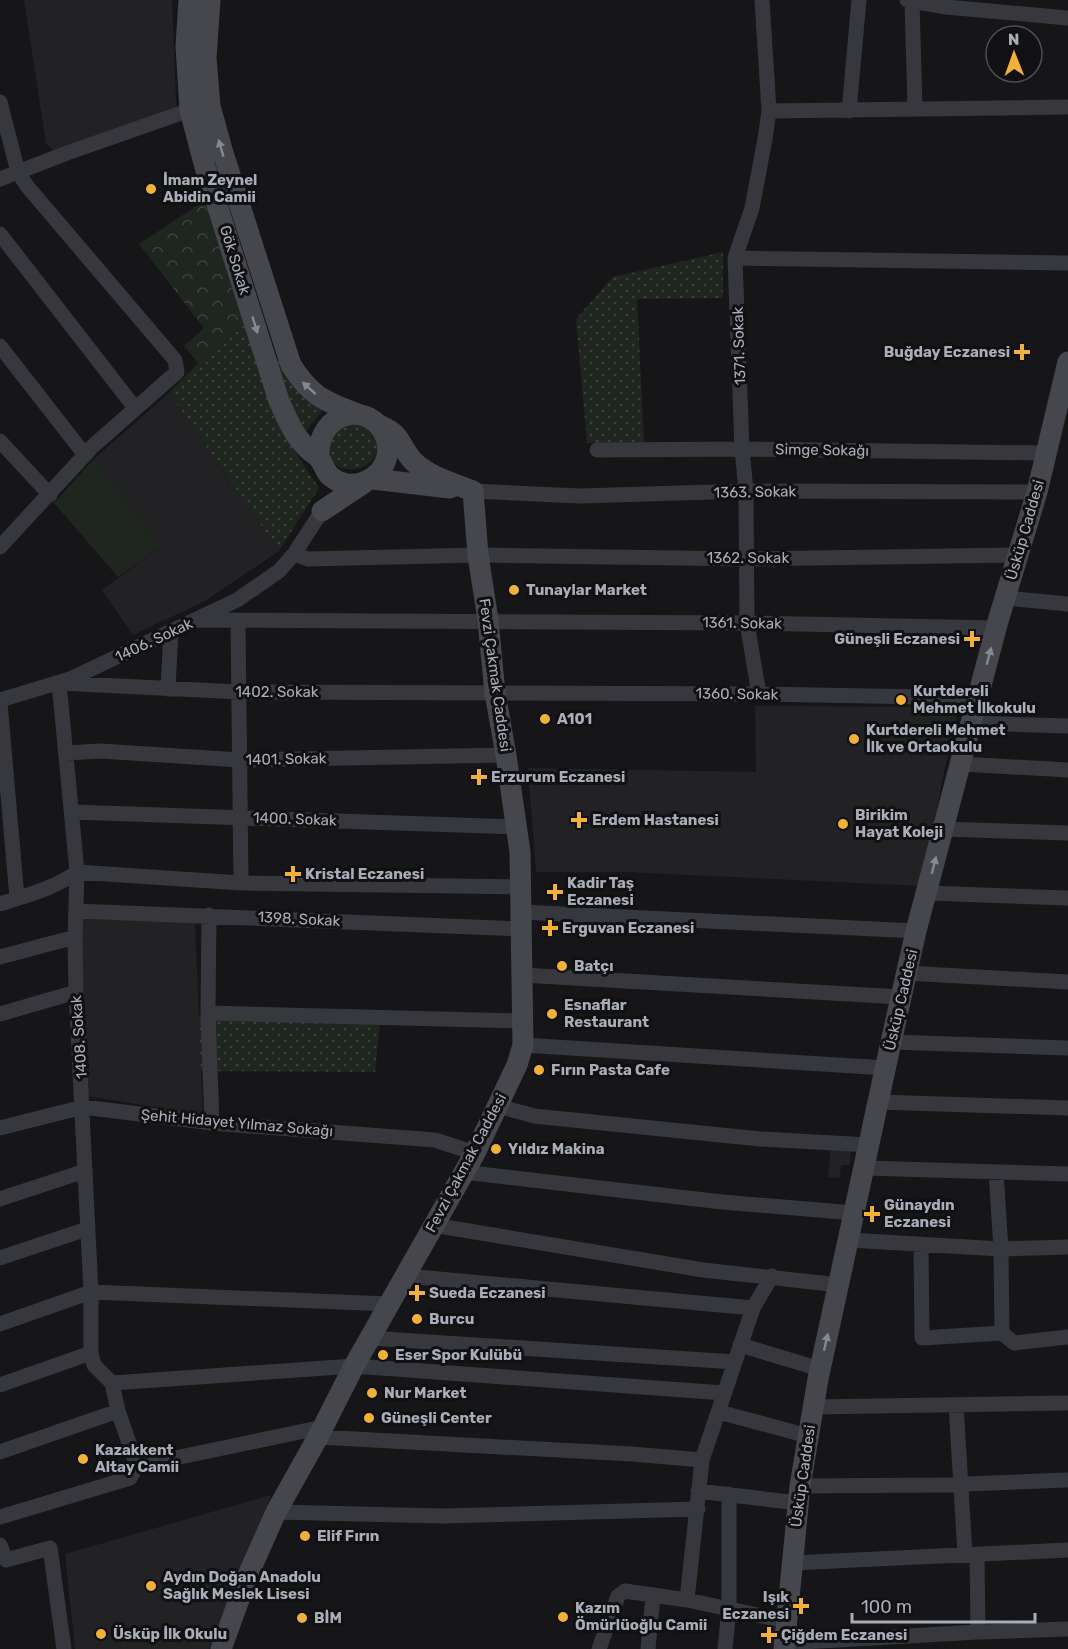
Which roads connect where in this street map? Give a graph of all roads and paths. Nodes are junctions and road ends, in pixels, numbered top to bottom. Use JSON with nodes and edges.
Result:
{"nodes":[{"id":1,"x":189,"y":0,"type":"edge"},
{"id":2,"x":210,"y":0,"type":"edge"},
{"id":3,"x":762,"y":0,"type":"edge"},
{"id":4,"x":859,"y":0,"type":"edge"},
{"id":5,"x":910,"y":1,"type":"edge"},
{"id":6,"x":1068,"y":18,"type":"edge"},
{"id":7,"x":0,"y":102,"type":"edge"},
{"id":8,"x":1068,"y":106,"type":"edge"},
{"id":9,"x":915,"y":108,"type":"junction"},
{"id":10,"x":190,"y":110,"type":"junction"},
{"id":11,"x":769,"y":111,"type":"junction"},
{"id":12,"x":849,"y":111,"type":"junction"},
{"id":13,"x":18,"y":172,"type":"junction"},
{"id":14,"x":0,"y":179,"type":"edge"},
{"id":15,"x":0,"y":234,"type":"edge"},
{"id":16,"x":245,"y":257,"type":"junction"},
{"id":17,"x":735,"y":258,"type":"junction"},
{"id":18,"x":1068,"y":262,"type":"edge"},
{"id":19,"x":0,"y":346,"type":"edge"},
{"id":20,"x":1068,"y":362,"type":"edge"},
{"id":21,"x":135,"y":408,"type":"junction"},
{"id":22,"x":369,"y":420,"type":"junction"},
{"id":23,"x":0,"y":441,"type":"edge"},
{"id":24,"x":742,"y":449,"type":"junction"},
{"id":25,"x":597,"y":450,"type":"dead end"},
{"id":26,"x":1046,"y":453,"type":"junction"},
{"id":27,"x":85,"y":455,"type":"junction"},
{"id":28,"x":321,"y":463,"type":"junction"},
{"id":29,"x":369,"y":480,"type":"junction"},
{"id":30,"x":473,"y":491,"type":"junction"},
{"id":31,"x":746,"y":491,"type":"junction"},
{"id":32,"x":1037,"y":492,"type":"junction"},
{"id":33,"x":50,"y":495,"type":"junction"},
{"id":34,"x":322,"y":511,"type":"junction"},
{"id":35,"x":0,"y":547,"type":"edge"},
{"id":36,"x":294,"y":554,"type":"junction"},
{"id":37,"x":478,"y":555,"type":"junction"},
{"id":38,"x":1017,"y":555,"type":"junction"},
{"id":39,"x":747,"y":559,"type":"junction"},
{"id":40,"x":1005,"y":598,"type":"junction"},
{"id":41,"x":1068,"y":604,"type":"edge"},
{"id":42,"x":195,"y":620,"type":"junction"},
{"id":43,"x":488,"y":620,"type":"junction"},
{"id":44,"x":238,"y":621,"type":"junction"},
{"id":45,"x":747,"y":623,"type":"junction"},
{"id":46,"x":997,"y":628,"type":"junction"},
{"id":47,"x":171,"y":631,"type":"junction"},
{"id":48,"x":59,"y":683,"type":"junction"},
{"id":49,"x":168,"y":689,"type":"junction"},
{"id":50,"x":239,"y":692,"type":"junction"},
{"id":51,"x":495,"y":693,"type":"junction"},
{"id":52,"x":759,"y":694,"type":"junction"},
{"id":53,"x":978,"y":698,"type":"junction"},
{"id":54,"x":0,"y":701,"type":"edge"},
{"id":55,"x":971,"y":723,"type":"junction"},
{"id":56,"x":1068,"y":726,"type":"edge"},
{"id":57,"x":66,"y":753,"type":"junction"},
{"id":58,"x":506,"y":755,"type":"junction"},
{"id":59,"x":240,"y":760,"type":"junction"},
{"id":60,"x":960,"y":764,"type":"junction"},
{"id":61,"x":1068,"y":770,"type":"edge"},
{"id":62,"x":72,"y":812,"type":"junction"},
{"id":63,"x":241,"y":817,"type":"junction"},
{"id":64,"x":517,"y":827,"type":"junction"},
{"id":65,"x":943,"y":829,"type":"junction"},
{"id":66,"x":1068,"y":833,"type":"edge"},
{"id":67,"x":77,"y":872,"type":"junction"},
{"id":68,"x":241,"y":883,"type":"junction"},
{"id":69,"x":520,"y":887,"type":"junction"},
{"id":70,"x":927,"y":893,"type":"junction"},
{"id":71,"x":17,"y":898,"type":"junction"},
{"id":72,"x":1068,"y":898,"type":"edge"},
{"id":73,"x":0,"y":903,"type":"edge"},
{"id":74,"x":76,"y":911,"type":"junction"},
{"id":75,"x":209,"y":915,"type":"junction"},
{"id":76,"x":521,"y":920,"type":"junction"},
{"id":77,"x":916,"y":931,"type":"junction"},
{"id":78,"x":75,"y":937,"type":"junction"},
{"id":79,"x":0,"y":957,"type":"edge"},
{"id":80,"x":906,"y":973,"type":"junction"},
{"id":81,"x":522,"y":975,"type":"junction"},
{"id":82,"x":1068,"y":982,"type":"edge"},
{"id":83,"x":76,"y":992,"type":"junction"},
{"id":84,"x":901,"y":997,"type":"junction"},
{"id":85,"x":208,"y":1013,"type":"junction"},
{"id":86,"x":0,"y":1014,"type":"edge"},
{"id":87,"x":523,"y":1022,"type":"junction"},
{"id":88,"x":891,"y":1041,"type":"junction"},
{"id":89,"x":523,"y":1045,"type":"junction"},
{"id":90,"x":1068,"y":1048,"type":"edge"},
{"id":91,"x":886,"y":1068,"type":"junction"},
{"id":92,"x":878,"y":1102,"type":"junction"},
{"id":93,"x":498,"y":1106,"type":"junction"},
{"id":94,"x":83,"y":1107,"type":"junction"},
{"id":95,"x":1068,"y":1108,"type":"edge"},
{"id":96,"x":212,"y":1123,"type":"junction"},
{"id":97,"x":0,"y":1128,"type":"edge"},
{"id":98,"x":869,"y":1145,"type":"junction"},
{"id":99,"x":475,"y":1152,"type":"junction"},
{"id":100,"x":864,"y":1168,"type":"junction"},
{"id":101,"x":85,"y":1171,"type":"junction"},
{"id":102,"x":463,"y":1172,"type":"junction"},
{"id":103,"x":996,"y":1172,"type":"junction"},
{"id":104,"x":1068,"y":1174,"type":"edge"},
{"id":105,"x":0,"y":1199,"type":"edge"},
{"id":106,"x":854,"y":1214,"type":"junction"},
{"id":107,"x":433,"y":1225,"type":"junction"},
{"id":108,"x":87,"y":1229,"type":"junction"},
{"id":109,"x":849,"y":1240,"type":"junction"},
{"id":110,"x":921,"y":1244,"type":"junction"},
{"id":111,"x":1068,"y":1247,"type":"edge"},
{"id":112,"x":1001,"y":1249,"type":"junction"},
{"id":113,"x":0,"y":1258,"type":"edge"},
{"id":114,"x":406,"y":1276,"type":"junction"},
{"id":115,"x":772,"y":1276,"type":"junction"},
{"id":116,"x":839,"y":1285,"type":"junction"},
{"id":117,"x":91,"y":1292,"type":"junction"},
{"id":118,"x":388,"y":1304,"type":"junction"},
{"id":119,"x":753,"y":1308,"type":"junction"},
{"id":120,"x":0,"y":1324,"type":"edge"},
{"id":121,"x":1002,"y":1333,"type":"junction"},
{"id":122,"x":1068,"y":1337,"type":"edge"},
{"id":123,"x":369,"y":1338,"type":"junction"},
{"id":124,"x":740,"y":1346,"type":"junction"},
{"id":125,"x":91,"y":1353,"type":"junction"},
{"id":126,"x":735,"y":1362,"type":"junction"},
{"id":127,"x":354,"y":1366,"type":"junction"},
{"id":128,"x":820,"y":1369,"type":"junction"},
{"id":129,"x":112,"y":1383,"type":"junction"},
{"id":130,"x":0,"y":1385,"type":"edge"},
{"id":131,"x":724,"y":1393,"type":"junction"},
{"id":132,"x":1068,"y":1403,"type":"edge"},
{"id":133,"x":956,"y":1405,"type":"junction"},
{"id":134,"x":813,"y":1407,"type":"junction"},
{"id":135,"x":118,"y":1411,"type":"junction"},
{"id":136,"x":719,"y":1412,"type":"junction"},
{"id":137,"x":321,"y":1432,"type":"junction"},
{"id":138,"x":808,"y":1436,"type":"junction"},
{"id":139,"x":0,"y":1452,"type":"edge"},
{"id":140,"x":702,"y":1460,"type":"junction"},
{"id":141,"x":137,"y":1466,"type":"junction"},
{"id":142,"x":1068,"y":1480,"type":"edge"},
{"id":143,"x":961,"y":1485,"type":"junction"},
{"id":144,"x":698,"y":1491,"type":"junction"},
{"id":145,"x":729,"y":1494,"type":"junction"},
{"id":146,"x":799,"y":1495,"type":"junction"},
{"id":147,"x":698,"y":1509,"type":"junction"},
{"id":148,"x":276,"y":1512,"type":"junction"},
{"id":149,"x":0,"y":1517,"type":"edge"},
{"id":150,"x":0,"y":1545,"type":"edge"},
{"id":151,"x":1068,"y":1550,"type":"edge"},
{"id":152,"x":971,"y":1554,"type":"junction"},
{"id":153,"x":792,"y":1563,"type":"junction"},
{"id":154,"x":653,"y":1596,"type":"junction"},
{"id":155,"x":687,"y":1600,"type":"junction"},
{"id":156,"x":729,"y":1608,"type":"junction"},
{"id":157,"x":786,"y":1621,"type":"junction"},
{"id":158,"x":1068,"y":1629,"type":"edge"},
{"id":159,"x":978,"y":1632,"type":"junction"},
{"id":160,"x":784,"y":1646,"type":"edge"},
{"id":161,"x":64,"y":1649,"type":"edge"},
{"id":162,"x":221,"y":1649,"type":"edge"},
{"id":163,"x":599,"y":1649,"type":"edge"},
{"id":164,"x":648,"y":1649,"type":"edge"},
{"id":165,"x":725,"y":1649,"type":"edge"}],
"edges":[{"from":1,"to":10,"type":"main road","name":"Gök Sokak"},
{"from":16,"to":2,"type":"main road","name":"Gök Sokak","one_way":true},
{"from":3,"to":11,"type":"street","name":"1371. Sokak"},
{"from":4,"to":12,"type":"street"},
{"from":5,"to":6,"type":"street"},
{"from":5,"to":9,"type":"street"},
{"from":7,"to":13,"type":"street"},
{"from":8,"to":9,"type":"street"},
{"from":9,"to":12,"type":"street"},
{"from":10,"to":13,"type":"street"},
{"from":10,"to":16,"type":"main road","name":"Gök Sokak"},
{"from":11,"to":12,"type":"street"},
{"from":11,"to":17,"type":"street","name":"1371. Sokak"},
{"from":13,"to":14,"type":"street"},
{"from":13,"to":21,"type":"street"},
{"from":15,"to":21,"type":"street"},
{"from":22,"to":16,"type":"main road","name":"Gök Sokak","one_way":true},
{"from":16,"to":28,"type":"main road","name":"Gök Sokak","one_way":true},
{"from":17,"to":18,"type":"street"},
{"from":17,"to":24,"type":"street","name":"1371. Sokak"},
{"from":19,"to":27,"type":"street"},
{"from":20,"to":26,"type":"main road","name":"Üsküp Caddesi"},
{"from":21,"to":27,"type":"street"},
{"from":22,"to":28,"type":"main road"},
{"from":22,"to":29,"type":"main road"},
{"from":22,"to":30,"type":"main road","name":"Gök Sokak"},
{"from":23,"to":33,"type":"street"},
{"from":24,"to":25,"type":"street","name":"Simge Sokağı"},
{"from":24,"to":26,"type":"street","name":"Simge Sokağı"},
{"from":24,"to":31,"type":"street","name":"1371. Sokak"},
{"from":26,"to":32,"type":"main road","name":"Üsküp Caddesi"},
{"from":27,"to":33,"type":"street"},
{"from":28,"to":29,"type":"main road","name":"Gök Sokak"},
{"from":28,"to":34,"type":"main road"},
{"from":29,"to":30,"type":"main road","name":"Gök Sokak"},
{"from":29,"to":34,"type":"main road"},
{"from":30,"to":31,"type":"street","name":"1363. Sokak"},
{"from":30,"to":37,"type":"main road","name":"Fevzi Çakmak Caddesi"},
{"from":31,"to":32,"type":"street","name":"1363. Sokak"},
{"from":31,"to":39,"type":"street","name":"1371. Sokak"},
{"from":32,"to":38,"type":"main road","name":"Üsküp Caddesi"},
{"from":33,"to":35,"type":"street"},
{"from":34,"to":36,"type":"street"},
{"from":36,"to":37,"type":"street","name":"1362. Sokak"},
{"from":36,"to":42,"type":"street","name":"1406. Sokak"},
{"from":37,"to":39,"type":"street","name":"1362. Sokak"},
{"from":37,"to":43,"type":"main road","name":"Fevzi Çakmak Caddesi"},
{"from":38,"to":39,"type":"street","name":"1362. Sokak"},
{"from":38,"to":40,"type":"main road","name":"Üsküp Caddesi"},
{"from":39,"to":45,"type":"street","name":"1371. Sokak"},
{"from":40,"to":41,"type":"street"},
{"from":40,"to":46,"type":"main road","name":"Üsküp Caddesi"},
{"from":42,"to":44,"type":"street","name":"1361. Sokak"},
{"from":42,"to":47,"type":"street","name":"1406. Sokak"},
{"from":43,"to":44,"type":"street","name":"1361. Sokak"},
{"from":43,"to":45,"type":"street","name":"1361. Sokak"},
{"from":43,"to":51,"type":"main road","name":"Fevzi Çakmak Caddesi"},
{"from":44,"to":50,"type":"street"},
{"from":45,"to":46,"type":"street","name":"1361. Sokak"},
{"from":45,"to":52,"type":"street","name":"1371. Sokak"},
{"from":53,"to":46,"type":"main road","name":"Üsküp Caddesi","one_way":true},
{"from":47,"to":48,"type":"street","name":"1406. Sokak"},
{"from":47,"to":49,"type":"street"},
{"from":48,"to":49,"type":"street","name":"1402. Sokak"},
{"from":48,"to":54,"type":"street","name":"1406. Sokak"},
{"from":48,"to":57,"type":"street","name":"1408. Sokak"},
{"from":49,"to":50,"type":"street","name":"1402. Sokak"},
{"from":50,"to":51,"type":"street","name":"1402. Sokak"},
{"from":50,"to":59,"type":"street"},
{"from":51,"to":52,"type":"street","name":"1360. Sokak"},
{"from":51,"to":58,"type":"main road","name":"Fevzi Çakmak Caddesi"},
{"from":52,"to":53,"type":"street","name":"1360. Sokak"},
{"from":53,"to":55,"type":"main road","name":"Üsküp Caddesi"},
{"from":54,"to":71,"type":"street"},
{"from":55,"to":56,"type":"street"},
{"from":55,"to":60,"type":"main road","name":"Üsküp Caddesi"},
{"from":57,"to":59,"type":"street","name":"1401. Sokak"},
{"from":57,"to":62,"type":"street","name":"1408. Sokak"},
{"from":58,"to":59,"type":"street","name":"1401. Sokak"},
{"from":58,"to":64,"type":"main road","name":"Fevzi Çakmak Caddesi"},
{"from":59,"to":63,"type":"street"},
{"from":60,"to":61,"type":"street"},
{"from":60,"to":65,"type":"main road","name":"Üsküp Caddesi"},
{"from":62,"to":63,"type":"street","name":"1400. Sokak"},
{"from":62,"to":67,"type":"street","name":"1408. Sokak"},
{"from":63,"to":64,"type":"street","name":"1400. Sokak"},
{"from":63,"to":68,"type":"street"},
{"from":64,"to":69,"type":"main road","name":"Fevzi Çakmak Caddesi"},
{"from":65,"to":66,"type":"street"},
{"from":70,"to":65,"type":"main road","name":"Üsküp Caddesi","one_way":true},
{"from":67,"to":68,"type":"street"},
{"from":67,"to":71,"type":"street"},
{"from":67,"to":74,"type":"street","name":"1408. Sokak"},
{"from":68,"to":69,"type":"street"},
{"from":69,"to":76,"type":"main road","name":"Fevzi Çakmak Caddesi"},
{"from":70,"to":72,"type":"street"},
{"from":70,"to":77,"type":"main road","name":"Üsküp Caddesi"},
{"from":71,"to":73,"type":"street"},
{"from":74,"to":75,"type":"street","name":"1398. Sokak"},
{"from":74,"to":78,"type":"street","name":"1408. Sokak"},
{"from":75,"to":76,"type":"street","name":"1398. Sokak"},
{"from":75,"to":85,"type":"street"},
{"from":76,"to":77,"type":"street","name":"1398. Sokak"},
{"from":76,"to":81,"type":"main road","name":"Fevzi Çakmak Caddesi"},
{"from":77,"to":80,"type":"main road","name":"Üsküp Caddesi"},
{"from":78,"to":79,"type":"street"},
{"from":78,"to":83,"type":"street","name":"1408. Sokak"},
{"from":80,"to":82,"type":"street"},
{"from":80,"to":84,"type":"main road","name":"Üsküp Caddesi"},
{"from":81,"to":84,"type":"street"},
{"from":81,"to":87,"type":"main road","name":"Fevzi Çakmak Caddesi"},
{"from":83,"to":86,"type":"street"},
{"from":83,"to":94,"type":"street","name":"1408. Sokak"},
{"from":84,"to":88,"type":"main road","name":"Üsküp Caddesi"},
{"from":85,"to":87,"type":"street"},
{"from":85,"to":96,"type":"street"},
{"from":87,"to":89,"type":"main road","name":"Fevzi Çakmak Caddesi"},
{"from":88,"to":90,"type":"street"},
{"from":88,"to":91,"type":"main road","name":"Üsküp Caddesi"},
{"from":89,"to":91,"type":"street"},
{"from":89,"to":93,"type":"main road","name":"Fevzi Çakmak Caddesi"},
{"from":91,"to":92,"type":"main road","name":"Üsküp Caddesi"},
{"from":92,"to":95,"type":"street"},
{"from":92,"to":98,"type":"main road","name":"Üsküp Caddesi"},
{"from":93,"to":98,"type":"street"},
{"from":93,"to":99,"type":"main road","name":"Fevzi Çakmak Caddesi"},
{"from":94,"to":96,"type":"street","name":"Şehit Hidayet Yılmaz Sokağı"},
{"from":94,"to":97,"type":"street","name":"Şehit Hidayet Yılmaz Sokağı"},
{"from":94,"to":101,"type":"street","name":"1408. Sokak"},
{"from":96,"to":99,"type":"street","name":"Şehit Hidayet Yılmaz Sokağı"},
{"from":98,"to":100,"type":"main road","name":"Üsküp Caddesi"},
{"from":99,"to":102,"type":"main road","name":"Fevzi Çakmak Caddesi"},
{"from":100,"to":103,"type":"street"},
{"from":100,"to":106,"type":"main road","name":"Üsküp Caddesi"},
{"from":101,"to":105,"type":"street"},
{"from":101,"to":108,"type":"street","name":"1408. Sokak"},
{"from":102,"to":106,"type":"street"},
{"from":102,"to":107,"type":"main road","name":"Fevzi Çakmak Caddesi"},
{"from":103,"to":104,"type":"street"},
{"from":103,"to":112,"type":"street"},
{"from":106,"to":109,"type":"main road","name":"Üsküp Caddesi"},
{"from":107,"to":114,"type":"main road","name":"Fevzi Çakmak Caddesi"},
{"from":107,"to":115,"type":"street"},
{"from":108,"to":113,"type":"street"},
{"from":108,"to":117,"type":"street","name":"1408. Sokak"},
{"from":109,"to":110,"type":"street"},
{"from":109,"to":116,"type":"main road","name":"Üsküp Caddesi"},
{"from":110,"to":112,"type":"street"},
{"from":110,"to":121,"type":"street"},
{"from":111,"to":112,"type":"street"},
{"from":112,"to":121,"type":"street"},
{"from":114,"to":118,"type":"main road","name":"Fevzi Çakmak Caddesi"},
{"from":114,"to":119,"type":"street"},
{"from":115,"to":116,"type":"street"},
{"from":115,"to":119,"type":"street"},
{"from":128,"to":116,"type":"main road","name":"Üsküp Caddesi","one_way":true},
{"from":117,"to":118,"type":"street"},
{"from":117,"to":120,"type":"street"},
{"from":117,"to":125,"type":"street","name":"1408. Sokak"},
{"from":118,"to":123,"type":"main road","name":"Fevzi Çakmak Caddesi"},
{"from":119,"to":124,"type":"street"},
{"from":121,"to":122,"type":"street"},
{"from":123,"to":126,"type":"street"},
{"from":123,"to":127,"type":"main road","name":"Fevzi Çakmak Caddesi"},
{"from":124,"to":126,"type":"street"},
{"from":124,"to":128,"type":"street"},
{"from":125,"to":129,"type":"street"},
{"from":125,"to":130,"type":"street"},
{"from":126,"to":131,"type":"street"},
{"from":127,"to":129,"type":"street"},
{"from":127,"to":131,"type":"street"},
{"from":127,"to":137,"type":"main road","name":"Fevzi Çakmak Caddesi"},
{"from":128,"to":134,"type":"main road","name":"Üsküp Caddesi"},
{"from":129,"to":135,"type":"street"},
{"from":131,"to":136,"type":"street"},
{"from":132,"to":133,"type":"street"},
{"from":133,"to":134,"type":"street"},
{"from":133,"to":143,"type":"street"},
{"from":134,"to":138,"type":"main road","name":"Üsküp Caddesi"},
{"from":135,"to":139,"type":"street"},
{"from":135,"to":141,"type":"street"},
{"from":136,"to":138,"type":"street"},
{"from":136,"to":140,"type":"street"},
{"from":137,"to":140,"type":"street"},
{"from":137,"to":141,"type":"street"},
{"from":137,"to":148,"type":"main road","name":"Fevzi Çakmak Caddesi"},
{"from":138,"to":146,"type":"main road","name":"Üsküp Caddesi"},
{"from":140,"to":144,"type":"street"},
{"from":141,"to":149,"type":"street"},
{"from":142,"to":143,"type":"street"},
{"from":143,"to":146,"type":"street"},
{"from":143,"to":152,"type":"street"},
{"from":144,"to":145,"type":"street"},
{"from":144,"to":147,"type":"street"},
{"from":145,"to":146,"type":"street"},
{"from":145,"to":156,"type":"street"},
{"from":146,"to":153,"type":"main road","name":"Üsküp Caddesi"},
{"from":147,"to":148,"type":"street"},
{"from":147,"to":155,"type":"street"},
{"from":148,"to":162,"type":"main road","name":"Fevzi Çakmak Caddesi"},
{"from":150,"to":161,"type":"street"},
{"from":151,"to":152,"type":"street"},
{"from":152,"to":153,"type":"street"},
{"from":152,"to":159,"type":"street"},
{"from":153,"to":157,"type":"main road","name":"Üsküp Caddesi"},
{"from":154,"to":155,"type":"street"},
{"from":154,"to":163,"type":"street"},
{"from":154,"to":164,"type":"street"},
{"from":155,"to":156,"type":"street"},
{"from":156,"to":157,"type":"street"},
{"from":156,"to":165,"type":"street"},
{"from":157,"to":160,"type":"main road","name":"Üsküp Caddesi"},
{"from":158,"to":159,"type":"street"},
{"from":159,"to":160,"type":"street"}]}
